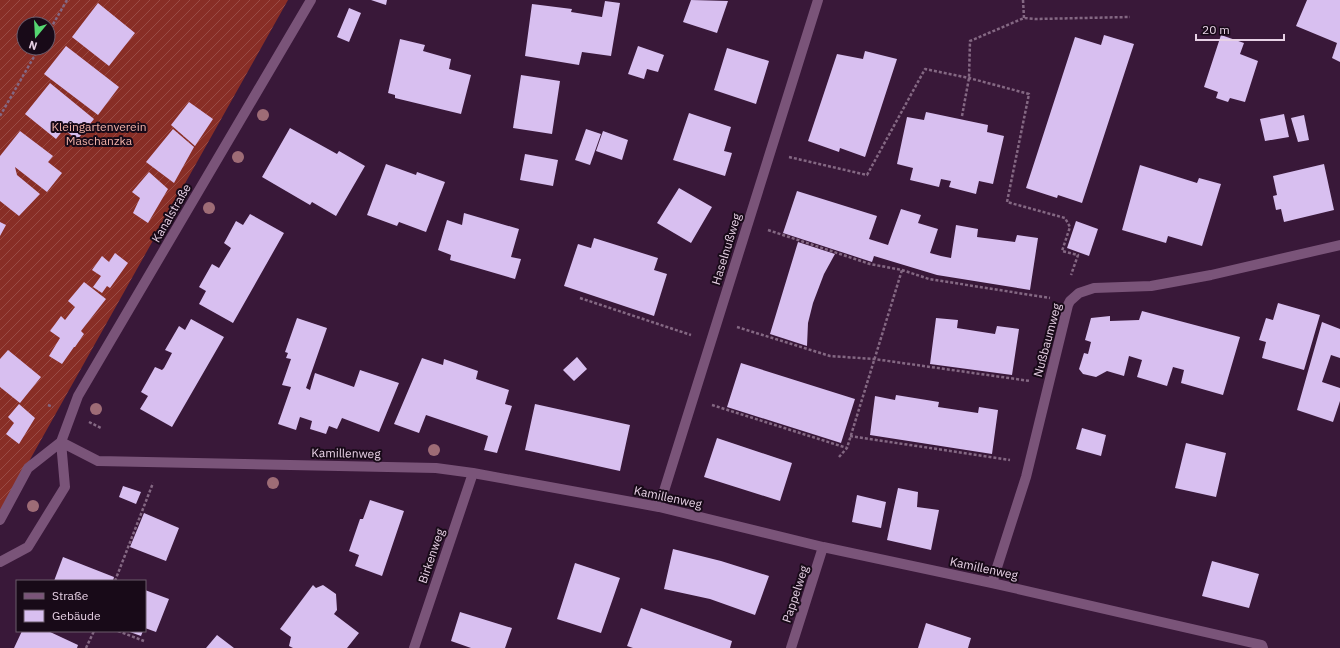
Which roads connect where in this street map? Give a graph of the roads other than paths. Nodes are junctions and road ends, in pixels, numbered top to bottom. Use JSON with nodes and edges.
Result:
{"nodes":[{"id":1,"x":311,"y":0,"type":"edge"},
{"id":2,"x":818,"y":0,"type":"edge"},
{"id":3,"x":1340,"y":245,"type":"edge"},
{"id":4,"x":62,"y":442,"type":"junction"},
{"id":5,"x":473,"y":473,"type":"junction"},
{"id":6,"x":658,"y":506,"type":"junction"},
{"id":7,"x":0,"y":520,"type":"edge"},
{"id":8,"x":823,"y":547,"type":"junction"},
{"id":9,"x":0,"y":562,"type":"edge"},
{"id":10,"x":992,"y":583,"type":"junction"},
{"id":11,"x":1263,"y":647,"type":"edge"},
{"id":12,"x":414,"y":648,"type":"edge"},
{"id":13,"x":791,"y":648,"type":"edge"}],
"edges":[{"from":1,"to":4,"type":"street","name":"Kanalstraße"},
{"from":2,"to":6,"type":"street","name":"Haselnußweg"},
{"from":3,"to":10,"type":"street","name":"Nußbaumweg"},
{"from":4,"to":5,"type":"street","name":"Kamillenweg"},
{"from":4,"to":7,"type":"street"},
{"from":4,"to":9,"type":"street","name":"Kanalstraße"},
{"from":5,"to":6,"type":"street","name":"Kamillenweg"},
{"from":5,"to":12,"type":"street","name":"Birkenweg"},
{"from":6,"to":8,"type":"street","name":"Kamillenweg"},
{"from":8,"to":10,"type":"street","name":"Kamillenweg"},
{"from":8,"to":13,"type":"street","name":"Pappelweg"},
{"from":10,"to":11,"type":"street","name":"Kamillenweg"}]}
